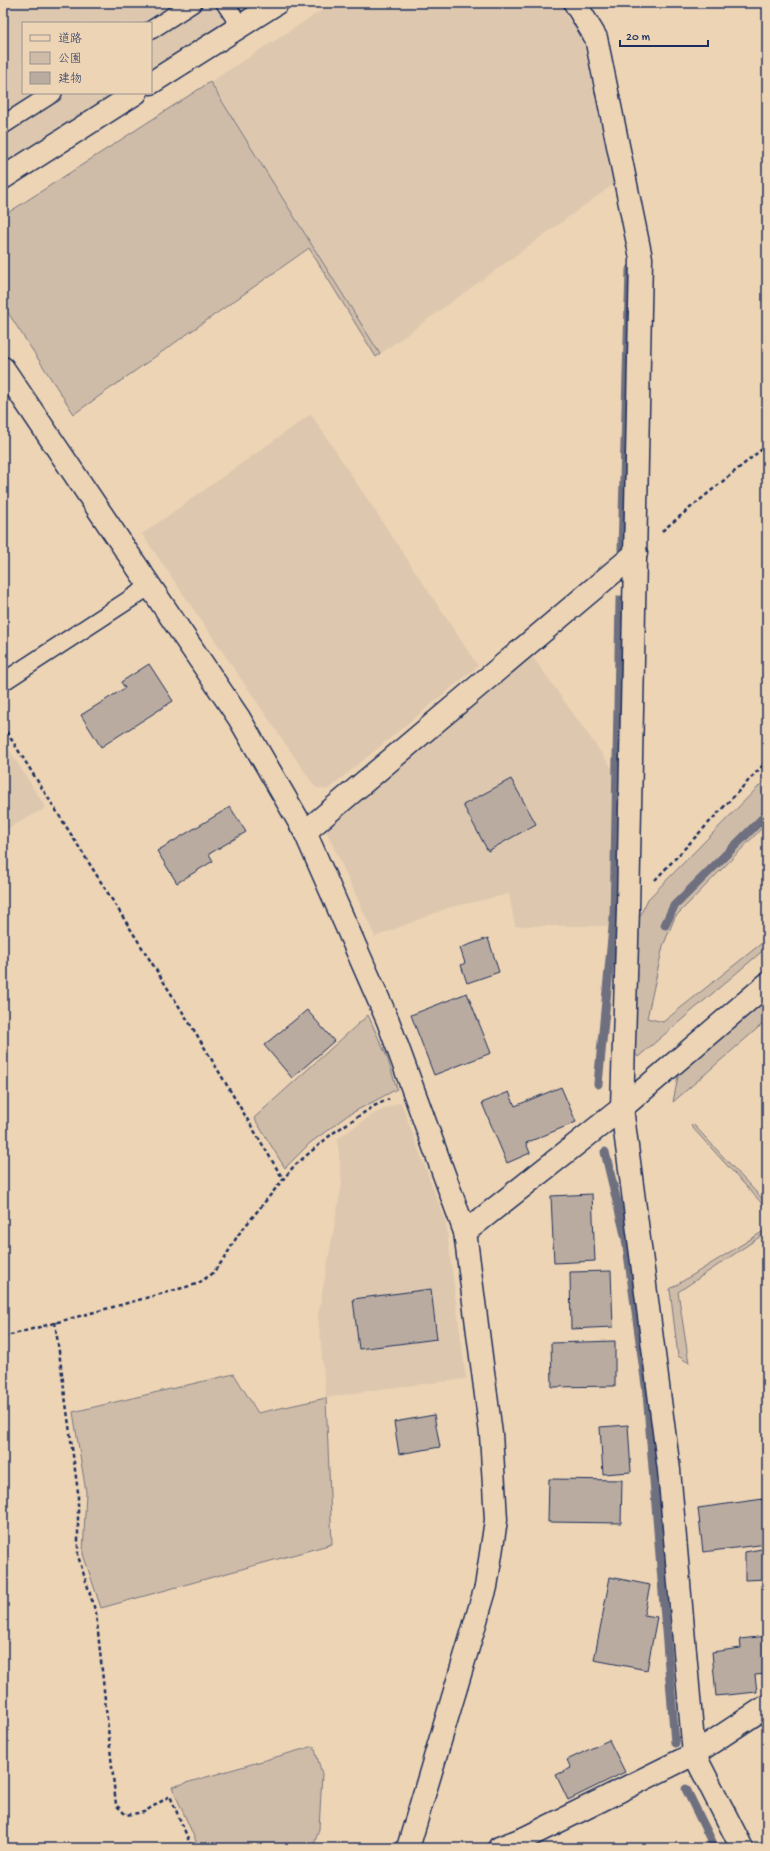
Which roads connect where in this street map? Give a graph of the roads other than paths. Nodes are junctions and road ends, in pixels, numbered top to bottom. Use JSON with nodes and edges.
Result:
{"nodes":[{"id":1,"x":193,"y":3,"type":"edge"},
{"id":2,"x":225,"y":3,"type":"edge"},
{"id":3,"x":277,"y":3,"type":"edge"},
{"id":4,"x":575,"y":3,"type":"edge"},
{"id":5,"x":240,"y":26,"type":"junction"},
{"id":6,"x":152,"y":29,"type":"edge"},
{"id":7,"x":152,"y":82,"type":"edge"},
{"id":8,"x":51,"y":94,"type":"edge"},
{"id":9,"x":134,"y":94,"type":"edge"},
{"id":10,"x":3,"y":125,"type":"edge"},
{"id":11,"x":3,"y":178,"type":"edge"},
{"id":12,"x":3,"y":368,"type":"edge"},
{"id":13,"x":636,"y":553,"type":"junction"},
{"id":14,"x":150,"y":586,"type":"junction"},
{"id":15,"x":3,"y":682,"type":"edge"},
{"id":16,"x":305,"y":832,"type":"junction"},
{"id":17,"x":767,"y":984,"type":"edge"},
{"id":18,"x":622,"y":1108,"type":"junction"},
{"id":19,"x":465,"y":1232,"type":"junction"},
{"id":20,"x":767,"y":1706,"type":"edge"},
{"id":21,"x":694,"y":1754,"type":"junction"},
{"id":22,"x":408,"y":1848,"type":"edge"},
{"id":23,"x":499,"y":1848,"type":"edge"},
{"id":24,"x":742,"y":1848,"type":"edge"}],
"edges":[{"from":1,"to":6,"type":"lane"},
{"from":2,"to":5,"type":"lane"},
{"from":3,"to":5,"type":"street"},
{"from":4,"to":13,"type":"street"},
{"from":5,"to":7,"type":"street"},
{"from":8,"to":10,"type":"lane"},
{"from":9,"to":11,"type":"street"},
{"from":12,"to":14,"type":"street"},
{"from":13,"to":16,"type":"street"},
{"from":13,"to":18,"type":"street"},
{"from":14,"to":15,"type":"lane"},
{"from":14,"to":16,"type":"street"},
{"from":16,"to":19,"type":"street"},
{"from":17,"to":18,"type":"street"},
{"from":18,"to":19,"type":"street"},
{"from":18,"to":21,"type":"street"},
{"from":19,"to":22,"type":"street"},
{"from":20,"to":21,"type":"street"},
{"from":21,"to":23,"type":"street"},
{"from":21,"to":24,"type":"street"}]}
